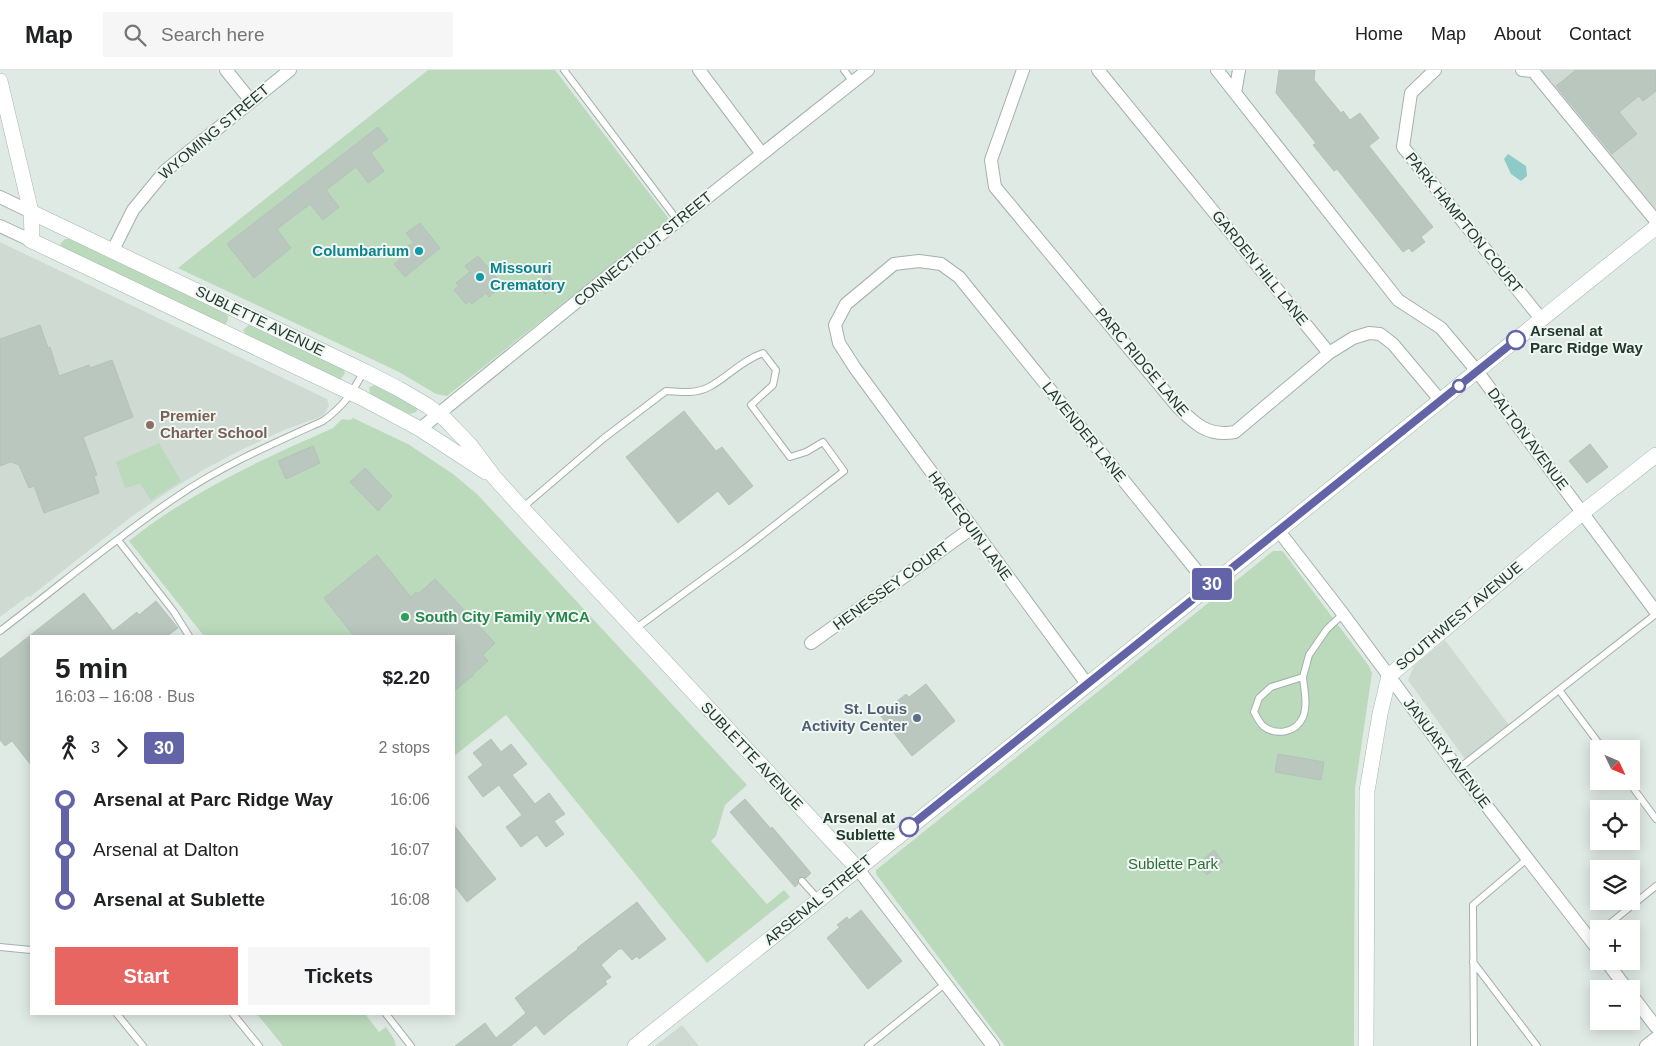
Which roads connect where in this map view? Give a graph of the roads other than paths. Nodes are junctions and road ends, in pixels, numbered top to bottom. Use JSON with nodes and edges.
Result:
{"nodes":[{"id":1,"x":226,"y":70,"type":"edge"},
{"id":2,"x":290,"y":70,"type":"edge"},
{"id":3,"x":564,"y":70,"type":"edge"},
{"id":4,"x":699,"y":70,"type":"edge"},
{"id":5,"x":844,"y":70,"type":"edge"},
{"id":6,"x":868,"y":70,"type":"edge"},
{"id":7,"x":1023,"y":70,"type":"edge"},
{"id":8,"x":1098,"y":70,"type":"edge"},
{"id":9,"x":1217,"y":70,"type":"edge"},
{"id":10,"x":1239,"y":70,"type":"edge"},
{"id":11,"x":1435,"y":70,"type":"edge"},
{"id":12,"x":1522,"y":70,"type":"edge"},
{"id":13,"x":0,"y":81,"type":"edge"},
{"id":14,"x":853,"y":82,"type":"junction"},
{"id":15,"x":1235,"y":93,"type":"junction"},
{"id":16,"x":251,"y":101,"type":"junction"},
{"id":17,"x":762,"y":154,"type":"junction"},
{"id":18,"x":0,"y":198,"type":"edge"},
{"id":19,"x":31,"y":212,"type":"junction"},
{"id":20,"x":678,"y":221,"type":"junction"},
{"id":21,"x":1656,"y":222,"type":"edge"},
{"id":22,"x":0,"y":226,"type":"edge"},
{"id":23,"x":1656,"y":227,"type":"edge"},
{"id":24,"x":30,"y":240,"type":"junction"},
{"id":25,"x":113,"y":250,"type":"junction"},
{"id":26,"x":1542,"y":320,"type":"junction"},
{"id":27,"x":1329,"y":353,"type":"junction"},
{"id":28,"x":855,"y":368,"type":"joint"},
{"id":29,"x":364,"y":371,"type":"junction"},
{"id":30,"x":1477,"y":371,"type":"junction"},
{"id":31,"x":352,"y":393,"type":"junction"},
{"id":32,"x":1440,"y":400,"type":"junction"},
{"id":33,"x":439,"y":414,"type":"junction"},
{"id":34,"x":420,"y":429,"type":"junction"},
{"id":35,"x":1656,"y":455,"type":"edge"},
{"id":36,"x":495,"y":478,"type":"junction"},
{"id":37,"x":522,"y":508,"type":"junction"},
{"id":38,"x":1582,"y":513,"type":"junction"},
{"id":39,"x":972,"y":528,"type":"junction"},
{"id":40,"x":1278,"y":530,"type":"junction"},
{"id":41,"x":118,"y":540,"type":"junction"},
{"id":42,"x":1209,"y":586,"type":"junction"},
{"id":43,"x":1656,"y":613,"type":"edge"},
{"id":44,"x":1343,"y":614,"type":"junction"},
{"id":45,"x":635,"y":629,"type":"junction"},
{"id":46,"x":0,"y":632,"type":"edge"},
{"id":47,"x":189,"y":635,"type":"edge"},
{"id":48,"x":811,"y":643,"type":"dead end"},
{"id":49,"x":1389,"y":676,"type":"junction"},
{"id":50,"x":1303,"y":677,"type":"junction"},
{"id":51,"x":1087,"y":684,"type":"junction"},
{"id":52,"x":1559,"y":690,"type":"junction"},
{"id":53,"x":1596,"y":740,"type":"edge"},
{"id":54,"x":1458,"y":768,"type":"junction"},
{"id":55,"x":1635,"y":790,"type":"edge"},
{"id":56,"x":1656,"y":819,"type":"edge"},
{"id":57,"x":1527,"y":858,"type":"junction"},
{"id":58,"x":858,"y":868,"type":"junction"},
{"id":59,"x":802,"y":881,"type":"dead end"},
{"id":60,"x":1656,"y":886,"type":"edge"},
{"id":61,"x":819,"y":900,"type":"junction"},
{"id":62,"x":1614,"y":920,"type":"edge"},
{"id":63,"x":1590,"y":931,"type":"edge"},
{"id":64,"x":0,"y":947,"type":"edge"},
{"id":65,"x":30,"y":950,"type":"edge"},
{"id":66,"x":1473,"y":962,"type":"junction"},
{"id":67,"x":946,"y":983,"type":"junction"},
{"id":68,"x":1640,"y":1006,"type":"edge"},
{"id":69,"x":118,"y":1015,"type":"edge"},
{"id":70,"x":234,"y":1015,"type":"edge"},
{"id":71,"x":387,"y":1015,"type":"edge"},
{"id":72,"x":1656,"y":1027,"type":"edge"},
{"id":73,"x":1656,"y":1038,"type":"edge"},
{"id":74,"x":142,"y":1046,"type":"edge"},
{"id":75,"x":259,"y":1046,"type":"edge"},
{"id":76,"x":411,"y":1046,"type":"edge"},
{"id":77,"x":635,"y":1046,"type":"edge"},
{"id":78,"x":868,"y":1046,"type":"edge"},
{"id":79,"x":993,"y":1046,"type":"edge"},
{"id":80,"x":1366,"y":1046,"type":"edge"},
{"id":81,"x":1474,"y":1046,"type":"edge"},
{"id":82,"x":1537,"y":1046,"type":"edge"},
{"id":83,"x":1646,"y":1046,"type":"edge"}],
"edges":[{"from":1,"to":16,"type":"street"},
{"from":2,"to":16,"type":"street","name":"WYOMING STREET"},
{"from":3,"to":20,"type":"lane"},
{"from":4,"to":17,"type":"street"},
{"from":5,"to":14,"type":"lane"},
{"from":6,"to":14,"type":"street","name":"CONNECTICUT STREET"},
{"from":7,"to":27,"type":"street","name":"PARC RIDGE LANE"},
{"from":8,"to":27,"type":"street","name":"GARDEN HILL LANE"},
{"from":9,"to":15,"type":"street","name":"DALTON AVENUE"},
{"from":10,"to":15,"type":"street"},
{"from":11,"to":26,"type":"street","name":"PARK HAMPTON COURT"},
{"from":12,"to":21,"type":"street"},
{"from":13,"to":19,"type":"street"},
{"from":14,"to":17,"type":"street","name":"CONNECTICUT STREET"},
{"from":15,"to":30,"type":"street","name":"DALTON AVENUE"},
{"from":16,"to":25,"type":"street","name":"WYOMING STREET"},
{"from":17,"to":20,"type":"street","name":"CONNECTICUT STREET"},
{"from":18,"to":19,"type":"street","name":"SUBLETTE AVENUE"},
{"from":19,"to":24,"type":"street"},
{"from":19,"to":25,"type":"street","name":"SUBLETTE AVENUE"},
{"from":20,"to":33,"type":"street","name":"CONNECTICUT STREET"},
{"from":22,"to":24,"type":"street","name":"SUBLETTE AVENUE"},
{"from":23,"to":26,"type":"street","name":"ARSENAL STREET"},
{"from":24,"to":31,"type":"street","name":"SUBLETTE AVENUE"},
{"from":25,"to":29,"type":"street","name":"SUBLETTE AVENUE"},
{"from":26,"to":30,"type":"street","name":"ARSENAL STREET"},
{"from":27,"to":32,"type":"street"},
{"from":28,"to":39,"type":"street","name":"HARLEQUIN LANE"},
{"from":28,"to":42,"type":"street","name":"LAVENDER LANE"},
{"from":29,"to":31,"type":"lane"},
{"from":29,"to":33,"type":"street","name":"SUBLETTE AVENUE"},
{"from":30,"to":32,"type":"street","name":"ARSENAL STREET"},
{"from":30,"to":38,"type":"street","name":"DALTON AVENUE"},
{"from":31,"to":34,"type":"street","name":"SUBLETTE AVENUE"},
{"from":31,"to":41,"type":"lane"},
{"from":32,"to":40,"type":"street","name":"ARSENAL STREET"},
{"from":33,"to":34,"type":"street","name":"CONNECTICUT STREET"},
{"from":33,"to":36,"type":"street","name":"SUBLETTE AVENUE"},
{"from":34,"to":36,"type":"street","name":"SUBLETTE AVENUE"},
{"from":35,"to":38,"type":"street","name":"SOUTHWEST AVENUE"},
{"from":36,"to":37,"type":"street","name":"SUBLETTE AVENUE"},
{"from":37,"to":45,"type":"street","name":"SUBLETTE AVENUE"},
{"from":37,"to":45,"type":"lane"},
{"from":38,"to":43,"type":"street","name":"DALTON AVENUE"},
{"from":38,"to":49,"type":"street","name":"SOUTHWEST AVENUE"},
{"from":39,"to":48,"type":"street","name":"HENESSEY COURT"},
{"from":39,"to":51,"type":"street","name":"HARLEQUIN LANE"},
{"from":40,"to":42,"type":"street","name":"ARSENAL STREET"},
{"from":40,"to":44,"type":"street","name":"JANUARY AVENUE"},
{"from":41,"to":46,"type":"lane"},
{"from":41,"to":47,"type":"lane"},
{"from":42,"to":51,"type":"street","name":"ARSENAL STREET"},
{"from":43,"to":52,"type":"lane"},
{"from":44,"to":49,"type":"street","name":"JANUARY AVENUE"},
{"from":44,"to":50,"type":"lane"},
{"from":45,"to":58,"type":"street","name":"SUBLETTE AVENUE"},
{"from":49,"to":54,"type":"street","name":"JANUARY AVENUE"},
{"from":49,"to":80,"type":"street","name":"SOUTHWEST AVENUE"},
{"from":50,"to":50,"type":"lane"},
{"from":51,"to":58,"type":"street","name":"ARSENAL STREET"},
{"from":52,"to":53,"type":"lane"},
{"from":52,"to":54,"type":"lane"},
{"from":54,"to":57,"type":"street","name":"JANUARY AVENUE"},
{"from":55,"to":56,"type":"lane"},
{"from":57,"to":63,"type":"street","name":"JANUARY AVENUE"},
{"from":57,"to":66,"type":"lane"},
{"from":58,"to":61,"type":"street","name":"ARSENAL STREET"},
{"from":58,"to":67,"type":"street","name":"SUBLETTE AVENUE"},
{"from":59,"to":61,"type":"lane"},
{"from":60,"to":62,"type":"lane"},
{"from":61,"to":77,"type":"street","name":"ARSENAL STREET"},
{"from":64,"to":65,"type":"lane"},
{"from":66,"to":81,"type":"lane"},
{"from":66,"to":82,"type":"lane"},
{"from":67,"to":78,"type":"lane"},
{"from":67,"to":79,"type":"street","name":"SUBLETTE AVENUE"},
{"from":68,"to":72,"type":"street"},
{"from":69,"to":74,"type":"lane"},
{"from":70,"to":75,"type":"lane"},
{"from":71,"to":76,"type":"lane"},
{"from":73,"to":83,"type":"street"}]}
